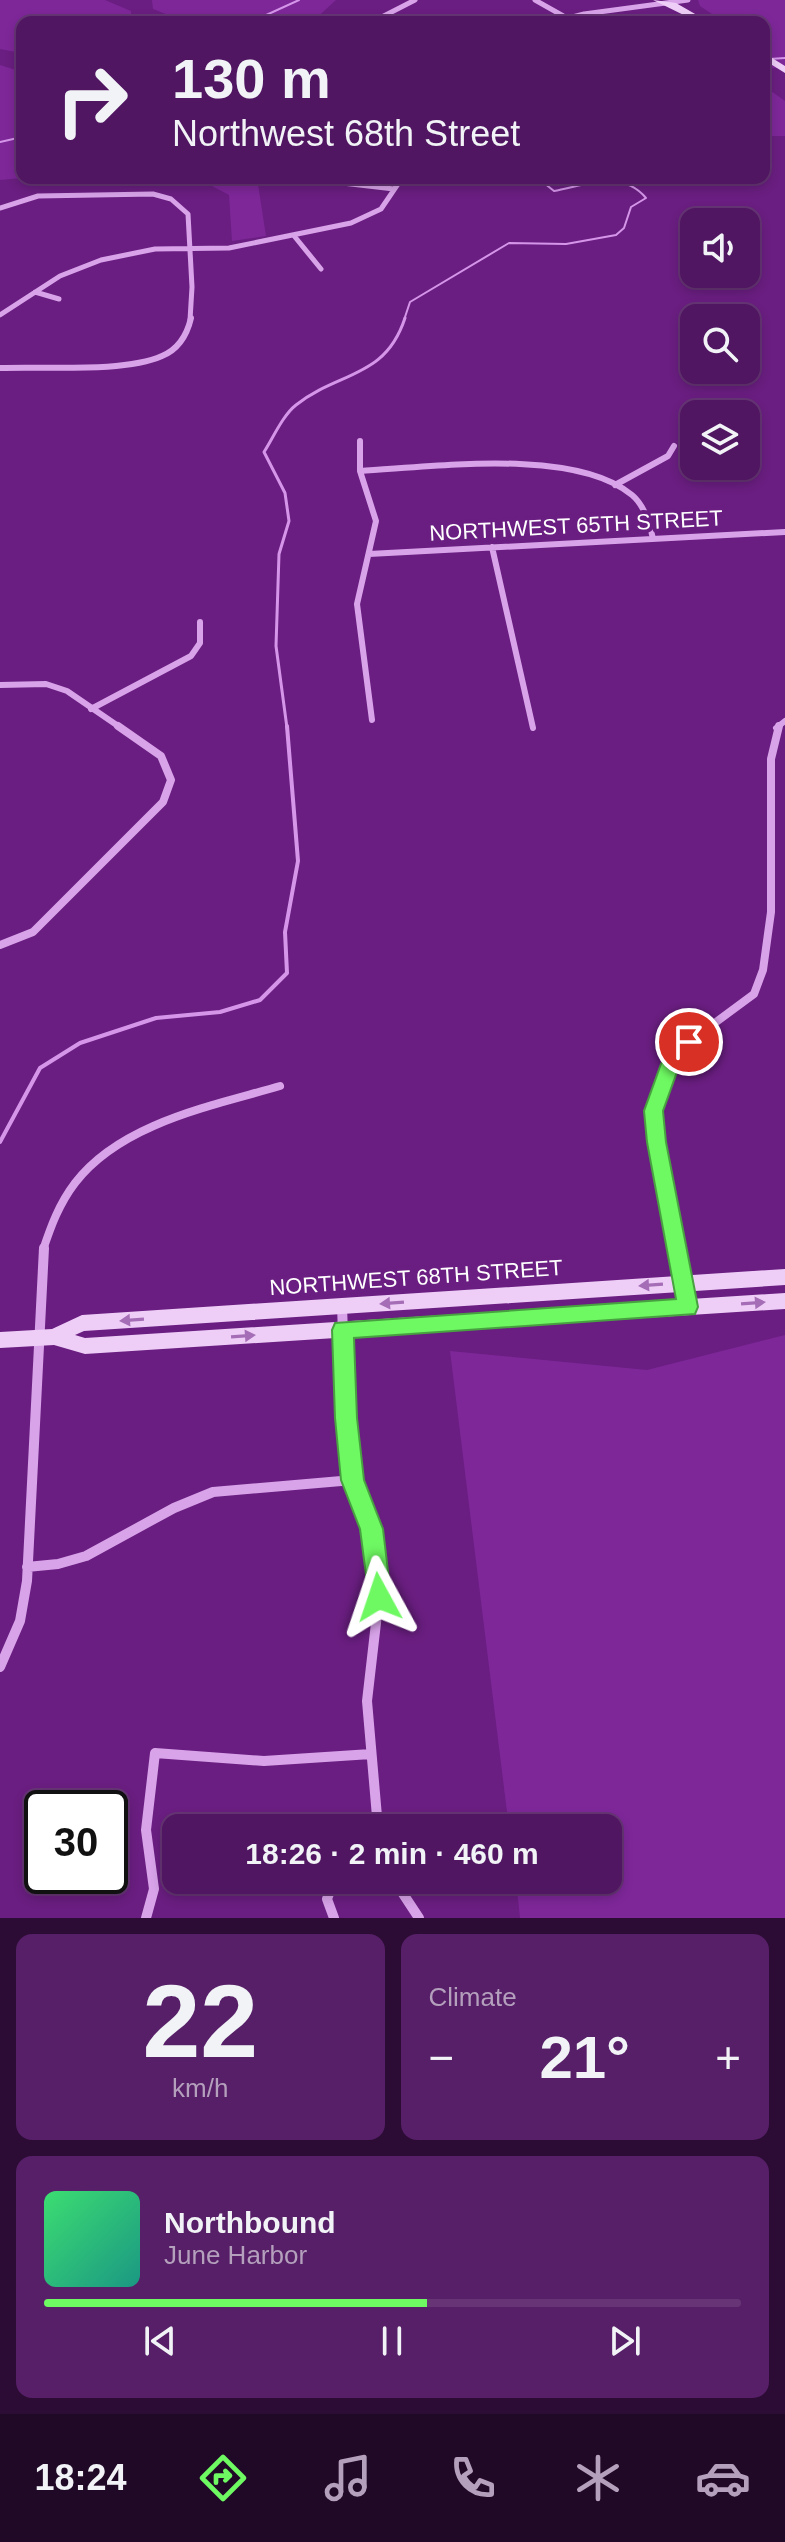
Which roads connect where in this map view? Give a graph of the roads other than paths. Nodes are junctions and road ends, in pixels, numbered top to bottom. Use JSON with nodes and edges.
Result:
{"nodes":[{"id":1,"x":415,"y":0,"type":"edge"},
{"id":2,"x":535,"y":0,"type":"edge"},
{"id":3,"x":650,"y":0,"type":"edge"},
{"id":4,"x":657,"y":0,"type":"edge"},
{"id":5,"x":688,"y":0,"type":"edge"},
{"id":6,"x":669,"y":3,"type":"junction"},
{"id":7,"x":640,"y":7,"type":"junction"},
{"id":8,"x":384,"y":16,"type":"edge"},
{"id":9,"x":564,"y":16,"type":"edge"},
{"id":10,"x":581,"y":16,"type":"edge"},
{"id":11,"x":694,"y":16,"type":"edge"},
{"id":12,"x":702,"y":16,"type":"edge"},
{"id":13,"x":351,"y":184,"type":"edge"},
{"id":14,"x":398,"y":184,"type":"edge"},
{"id":15,"x":394,"y":189,"type":"junction"},
{"id":16,"x":0,"y":208,"type":"edge"},
{"id":17,"x":295,"y":237,"type":"junction"},
{"id":18,"x":190,"y":248,"type":"junction"},
{"id":19,"x":321,"y":269,"type":"dead end"},
{"id":20,"x":35,"y":292,"type":"junction"},
{"id":21,"x":59,"y":299,"type":"dead end"},
{"id":22,"x":0,"y":315,"type":"edge"},
{"id":23,"x":0,"y":368,"type":"edge"},
{"id":24,"x":360,"y":441,"type":"dead end"},
{"id":25,"x":674,"y":446,"type":"dead end"},
{"id":26,"x":360,"y":471,"type":"junction"},
{"id":27,"x":615,"y":485,"type":"junction"},
{"id":28,"x":785,"y":532,"type":"edge"},
{"id":29,"x":653,"y":539,"type":"junction"},
{"id":30,"x":492,"y":547,"type":"junction"},
{"id":31,"x":369,"y":554,"type":"junction"},
{"id":32,"x":200,"y":622,"type":"dead end"},
{"id":33,"x":0,"y":685,"type":"edge"},
{"id":34,"x":91,"y":709,"type":"junction"},
{"id":35,"x":372,"y":720,"type":"dead end"},
{"id":36,"x":783,"y":722,"type":"edge"},
{"id":37,"x":533,"y":728,"type":"dead end"},
{"id":38,"x":0,"y":945,"type":"edge"},
{"id":39,"x":280,"y":1086,"type":"dead end"},
{"id":40,"x":785,"y":1277,"type":"edge"},
{"id":41,"x":683,"y":1283,"type":"junction"},
{"id":42,"x":785,"y":1301,"type":"edge"},
{"id":43,"x":342,"y":1306,"type":"junction"},
{"id":44,"x":688,"y":1307,"type":"junction"},
{"id":45,"x":343,"y":1330,"type":"junction"},
{"id":46,"x":46,"y":1338,"type":"junction"},
{"id":47,"x":0,"y":1340,"type":"edge"},
{"id":48,"x":353,"y":1480,"type":"junction"},
{"id":49,"x":27,"y":1567,"type":"junction"},
{"id":50,"x":0,"y":1667,"type":"edge"},
{"id":51,"x":371,"y":1754,"type":"junction"},
{"id":52,"x":377,"y":1814,"type":"edge"},
{"id":53,"x":329,"y":1894,"type":"edge"},
{"id":54,"x":403,"y":1894,"type":"edge"},
{"id":55,"x":146,"y":1918,"type":"edge"},
{"id":56,"x":334,"y":1918,"type":"edge"},
{"id":57,"x":418,"y":1918,"type":"edge"}],
"edges":[{"from":1,"to":8,"type":"street"},
{"from":2,"to":9,"type":"street"},
{"from":3,"to":7,"type":"street"},
{"from":4,"to":6,"type":"main road"},
{"from":5,"to":6,"type":"street"},
{"from":5,"to":12,"type":"main road"},
{"from":6,"to":7,"type":"street"},
{"from":6,"to":11,"type":"main road"},
{"from":7,"to":10,"type":"street"},
{"from":13,"to":15,"type":"street"},
{"from":14,"to":15,"type":"street"},
{"from":15,"to":17,"type":"street"},
{"from":16,"to":18,"type":"street"},
{"from":17,"to":18,"type":"street"},
{"from":17,"to":19,"type":"street"},
{"from":18,"to":20,"type":"street"},
{"from":18,"to":23,"type":"street"},
{"from":20,"to":21,"type":"street"},
{"from":20,"to":22,"type":"street"},
{"from":24,"to":26,"type":"street"},
{"from":25,"to":27,"type":"street"},
{"from":26,"to":27,"type":"street"},
{"from":26,"to":31,"type":"street"},
{"from":27,"to":29,"type":"street"},
{"from":28,"to":29,"type":"street","name":"NORTHWEST 65TH STREET"},
{"from":29,"to":30,"type":"street","name":"NORTHWEST 65TH STREET"},
{"from":30,"to":31,"type":"street","name":"NORTHWEST 65TH STREET"},
{"from":30,"to":37,"type":"street"},
{"from":31,"to":35,"type":"street"},
{"from":32,"to":34,"type":"street"},
{"from":33,"to":34,"type":"street"},
{"from":34,"to":38,"type":"street"},
{"from":36,"to":41,"type":"street"},
{"from":39,"to":46,"type":"street"},
{"from":40,"to":41,"type":"main road","name":"NORTHWEST 68TH STREET"},
{"from":41,"to":43,"type":"main road","name":"NORTHWEST 68TH STREET","one_way":true},
{"from":41,"to":44,"type":"street"},
{"from":44,"to":42,"type":"main road","name":"NORTHWEST 68TH STREET","one_way":true},
{"from":43,"to":45,"type":"street"},
{"from":43,"to":46,"type":"main road","name":"NORTHWEST 68TH STREET","one_way":true},
{"from":44,"to":45,"type":"main road","name":"NORTHWEST 68TH STREET"},
{"from":46,"to":45,"type":"main road","name":"NORTHWEST 68TH STREET","one_way":true},
{"from":45,"to":48,"type":"street"},
{"from":46,"to":47,"type":"main road","name":"NORTHWEST 68TH STREET"},
{"from":46,"to":49,"type":"street"},
{"from":48,"to":49,"type":"street"},
{"from":48,"to":51,"type":"street"},
{"from":49,"to":50,"type":"street"},
{"from":51,"to":52,"type":"street"},
{"from":51,"to":55,"type":"street"},
{"from":53,"to":56,"type":"street"},
{"from":54,"to":57,"type":"street"}]}
